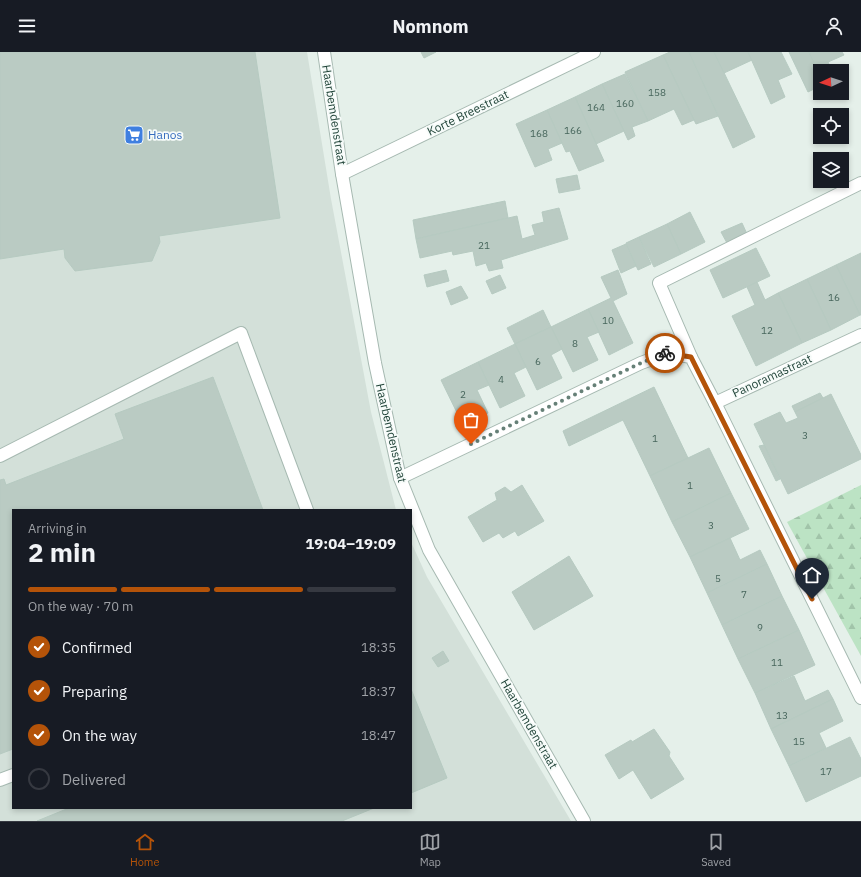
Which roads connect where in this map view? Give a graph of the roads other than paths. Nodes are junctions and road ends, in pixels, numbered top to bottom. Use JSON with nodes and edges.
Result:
{"nodes":[{"id":1,"x":324,"y":52,"type":"edge"},
{"id":2,"x":594,"y":52,"type":"edge"},
{"id":3,"x":342,"y":174,"type":"junction"},
{"id":4,"x":861,"y":183,"type":"edge"},
{"id":5,"x":861,"y":335,"type":"edge"},
{"id":6,"x":691,"y":357,"type":"junction"},
{"id":7,"x":715,"y":403,"type":"junction"},
{"id":8,"x":0,"y":456,"type":"edge"},
{"id":9,"x":400,"y":478,"type":"junction"},
{"id":10,"x":308,"y":509,"type":"edge"},
{"id":11,"x":861,"y":698,"type":"edge"},
{"id":12,"x":12,"y":775,"type":"edge"},
{"id":13,"x":0,"y":780,"type":"edge"},
{"id":14,"x":584,"y":821,"type":"edge"}],
"edges":[{"from":1,"to":3,"type":"street","name":"Haarbemdenstraat"},
{"from":2,"to":3,"type":"street","name":"Korte Breestraat"},
{"from":3,"to":9,"type":"street","name":"Haarbemdenstraat"},
{"from":4,"to":6,"type":"street"},
{"from":5,"to":7,"type":"street","name":"Panoramastraat"},
{"from":6,"to":7,"type":"street"},
{"from":6,"to":9,"type":"street"},
{"from":7,"to":11,"type":"street"},
{"from":8,"to":10,"type":"street"},
{"from":9,"to":14,"type":"street","name":"Haarbemdenstraat"},
{"from":12,"to":13,"type":"street"}]}
